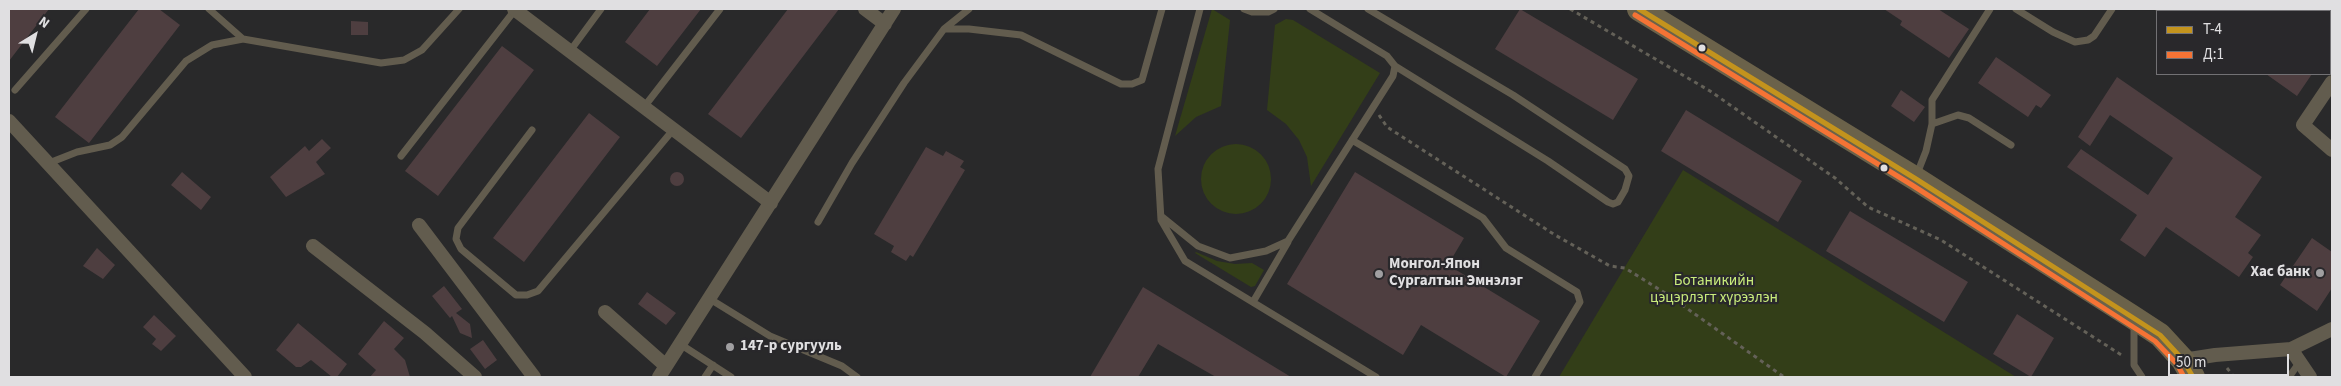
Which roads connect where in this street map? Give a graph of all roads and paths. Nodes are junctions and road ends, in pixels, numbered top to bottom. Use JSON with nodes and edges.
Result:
{"nodes":[{"id":1,"x":86,"y":9,"type":"edge"},
{"id":2,"x":209,"y":9,"type":"edge"},
{"id":3,"x":458,"y":9,"type":"edge"},
{"id":4,"x":514,"y":9,"type":"edge"},
{"id":5,"x":601,"y":9,"type":"edge"},
{"id":6,"x":720,"y":9,"type":"edge"},
{"id":7,"x":865,"y":9,"type":"edge"},
{"id":8,"x":894,"y":9,"type":"edge"},
{"id":9,"x":969,"y":9,"type":"edge"},
{"id":10,"x":1162,"y":9,"type":"edge"},
{"id":11,"x":1200,"y":9,"type":"edge"},
{"id":12,"x":1244,"y":9,"type":"edge"},
{"id":13,"x":1274,"y":9,"type":"edge"},
{"id":14,"x":1310,"y":9,"type":"edge"},
{"id":15,"x":1368,"y":9,"type":"edge"},
{"id":16,"x":1570,"y":9,"type":"edge"},
{"id":17,"x":1639,"y":9,"type":"edge"},
{"id":18,"x":1990,"y":9,"type":"edge"},
{"id":19,"x":2016,"y":9,"type":"edge"},
{"id":20,"x":2112,"y":9,"type":"edge"},
{"id":21,"x":885,"y":24,"type":"junction"},
{"id":22,"x":944,"y":29,"type":"junction"},
{"id":23,"x":243,"y":39,"type":"junction"},
{"id":24,"x":570,"y":52,"type":"junction"},
{"id":25,"x":1395,"y":66,"type":"junction"},
{"id":26,"x":2332,"y":82,"type":"edge"},
{"id":27,"x":15,"y":90,"type":"dead end"},
{"id":28,"x":1374,"y":106,"type":"junction"},
{"id":29,"x":644,"y":107,"type":"junction"},
{"id":30,"x":9,"y":120,"type":"edge"},
{"id":31,"x":1932,"y":124,"type":"junction"},
{"id":32,"x":532,"y":130,"type":"dead end"},
{"id":33,"x":673,"y":130,"type":"junction"},
{"id":34,"x":1352,"y":140,"type":"junction"},
{"id":35,"x":2010,"y":145,"type":"dead end"},
{"id":36,"x":2332,"y":150,"type":"edge"},
{"id":37,"x":401,"y":156,"type":"dead end"},
{"id":38,"x":49,"y":163,"type":"junction"},
{"id":39,"x":1916,"y":179,"type":"junction"},
{"id":40,"x":771,"y":203,"type":"junction"},
{"id":41,"x":1161,"y":216,"type":"junction"},
{"id":42,"x":818,"y":222,"type":"dead end"},
{"id":43,"x":419,"y":225,"type":"dead end"},
{"id":44,"x":1288,"y":241,"type":"junction"},
{"id":45,"x":313,"y":246,"type":"dead end"},
{"id":46,"x":710,"y":298,"type":"junction"},
{"id":47,"x":1253,"y":302,"type":"junction"},
{"id":48,"x":605,"y":312,"type":"dead end"},
{"id":49,"x":2134,"y":318,"type":"junction"},
{"id":50,"x":2332,"y":329,"type":"edge"},
{"id":51,"x":680,"y":344,"type":"junction"},
{"id":52,"x":2291,"y":350,"type":"junction"},
{"id":53,"x":2300,"y":363,"type":"junction"},
{"id":54,"x":2134,"y":365,"type":"junction"},
{"id":55,"x":713,"y":366,"type":"junction"},
{"id":56,"x":2188,"y":369,"type":"edge"},
{"id":57,"x":663,"y":372,"type":"edge"},
{"id":58,"x":245,"y":377,"type":"edge"},
{"id":59,"x":475,"y":377,"type":"edge"},
{"id":60,"x":534,"y":377,"type":"edge"},
{"id":61,"x":705,"y":377,"type":"edge"},
{"id":62,"x":731,"y":377,"type":"edge"},
{"id":63,"x":857,"y":377,"type":"edge"},
{"id":64,"x":1376,"y":377,"type":"edge"},
{"id":65,"x":1535,"y":377,"type":"edge"},
{"id":66,"x":1784,"y":377,"type":"edge"},
{"id":67,"x":2142,"y":377,"type":"edge"},
{"id":68,"x":2289,"y":377,"type":"edge"},
{"id":69,"x":2310,"y":377,"type":"edge"}],
"edges":[{"from":1,"to":27,"type":"lane"},
{"from":2,"to":23,"type":"lane"},
{"from":3,"to":23,"type":"lane"},
{"from":4,"to":24,"type":"street"},
{"from":4,"to":37,"type":"lane"},
{"from":5,"to":24,"type":"lane"},
{"from":6,"to":29,"type":"lane"},
{"from":7,"to":21,"type":"street"},
{"from":8,"to":21,"type":"street"},
{"from":9,"to":22,"type":"lane"},
{"from":10,"to":22,"type":"lane"},
{"from":11,"to":41,"type":"lane"},
{"from":12,"to":13,"type":"lane"},
{"from":14,"to":25,"type":"lane"},
{"from":15,"to":25,"type":"lane"},
{"from":16,"to":54,"type":"path"},
{"from":17,"to":39,"type":"highway"},
{"from":18,"to":31,"type":"lane"},
{"from":19,"to":20,"type":"lane"},
{"from":21,"to":40,"type":"street"},
{"from":22,"to":42,"type":"lane"},
{"from":23,"to":38,"type":"lane"},
{"from":24,"to":29,"type":"street"},
{"from":25,"to":28,"type":"lane"},
{"from":26,"to":36,"type":"street"},
{"from":28,"to":34,"type":"lane"},
{"from":28,"to":66,"type":"path"},
{"from":29,"to":33,"type":"street"},
{"from":30,"to":38,"type":"street"},
{"from":31,"to":35,"type":"lane"},
{"from":31,"to":39,"type":"lane"},
{"from":32,"to":33,"type":"lane"},
{"from":33,"to":40,"type":"street"},
{"from":34,"to":44,"type":"lane"},
{"from":34,"to":65,"type":"lane"},
{"from":38,"to":58,"type":"street"},
{"from":39,"to":49,"type":"highway"},
{"from":40,"to":46,"type":"street"},
{"from":41,"to":44,"type":"lane"},
{"from":41,"to":47,"type":"lane"},
{"from":43,"to":60,"type":"street"},
{"from":44,"to":47,"type":"lane"},
{"from":45,"to":59,"type":"street"},
{"from":46,"to":51,"type":"street"},
{"from":46,"to":63,"type":"lane"},
{"from":47,"to":64,"type":"lane"},
{"from":48,"to":57,"type":"street"},
{"from":49,"to":54,"type":"lane"},
{"from":49,"to":56,"type":"highway"},
{"from":50,"to":52,"type":"street"},
{"from":51,"to":55,"type":"lane"},
{"from":51,"to":57,"type":"street"},
{"from":52,"to":53,"type":"street"},
{"from":52,"to":56,"type":"street"},
{"from":53,"to":68,"type":"lane"},
{"from":53,"to":69,"type":"street"},
{"from":54,"to":67,"type":"lane"},
{"from":55,"to":61,"type":"lane"},
{"from":55,"to":62,"type":"lane"}]}
